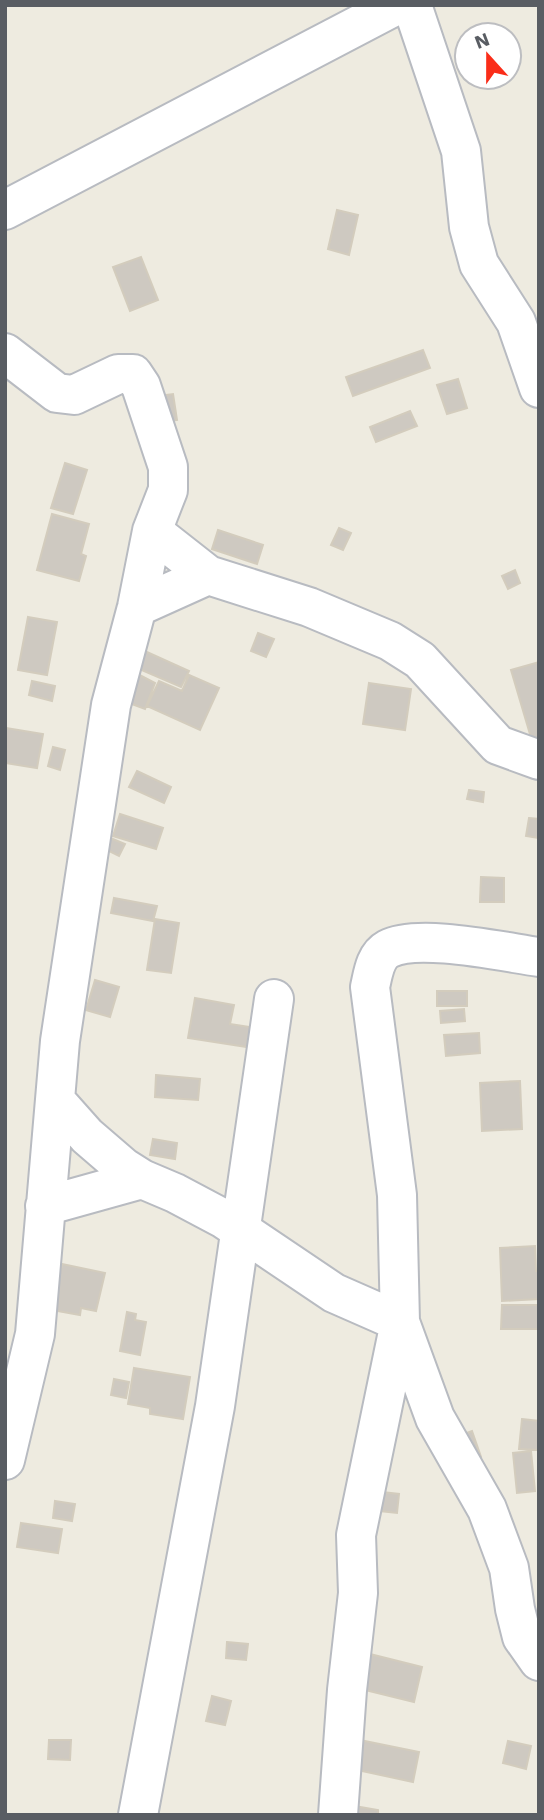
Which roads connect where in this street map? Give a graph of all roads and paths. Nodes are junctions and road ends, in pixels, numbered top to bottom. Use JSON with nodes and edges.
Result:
{"nodes":[{"id":1,"x":397,"y":5,"type":"edge"},
{"id":2,"x":412,"y":5,"type":"edge"},
{"id":3,"x":5,"y":210,"type":"edge"},
{"id":4,"x":5,"y":352,"type":"edge"},
{"id":5,"x":539,"y":388,"type":"edge"},
{"id":6,"x":152,"y":531,"type":"junction"},
{"id":7,"x":208,"y":575,"type":"junction"},
{"id":8,"x":137,"y":607,"type":"junction"},
{"id":9,"x":539,"y":760,"type":"edge"},
{"id":10,"x":539,"y":957,"type":"edge"},
{"id":11,"x":274,"y":999,"type":"dead end"},
{"id":12,"x":55,"y":1100,"type":"junction"},
{"id":13,"x":142,"y":1179,"type":"junction"},
{"id":14,"x":46,"y":1206,"type":"junction"},
{"id":15,"x":241,"y":1231,"type":"junction"},
{"id":16,"x":400,"y":1322,"type":"junction"},
{"id":17,"x":5,"y":1460,"type":"edge"},
{"id":18,"x":539,"y":1661,"type":"edge"},
{"id":19,"x":138,"y":1815,"type":"edge"},
{"id":20,"x":338,"y":1815,"type":"edge"}],
"edges":[{"from":1,"to":3,"type":"street"},
{"from":2,"to":5,"type":"street"},
{"from":4,"to":6,"type":"street"},
{"from":6,"to":7,"type":"street"},
{"from":6,"to":8,"type":"street"},
{"from":7,"to":8,"type":"street"},
{"from":7,"to":9,"type":"street"},
{"from":8,"to":12,"type":"street"},
{"from":10,"to":16,"type":"street"},
{"from":11,"to":15,"type":"street"},
{"from":12,"to":13,"type":"street"},
{"from":12,"to":14,"type":"street"},
{"from":13,"to":14,"type":"street"},
{"from":13,"to":15,"type":"street"},
{"from":14,"to":17,"type":"street"},
{"from":15,"to":16,"type":"street"},
{"from":15,"to":19,"type":"street"},
{"from":16,"to":18,"type":"street"},
{"from":16,"to":20,"type":"street"}]}
